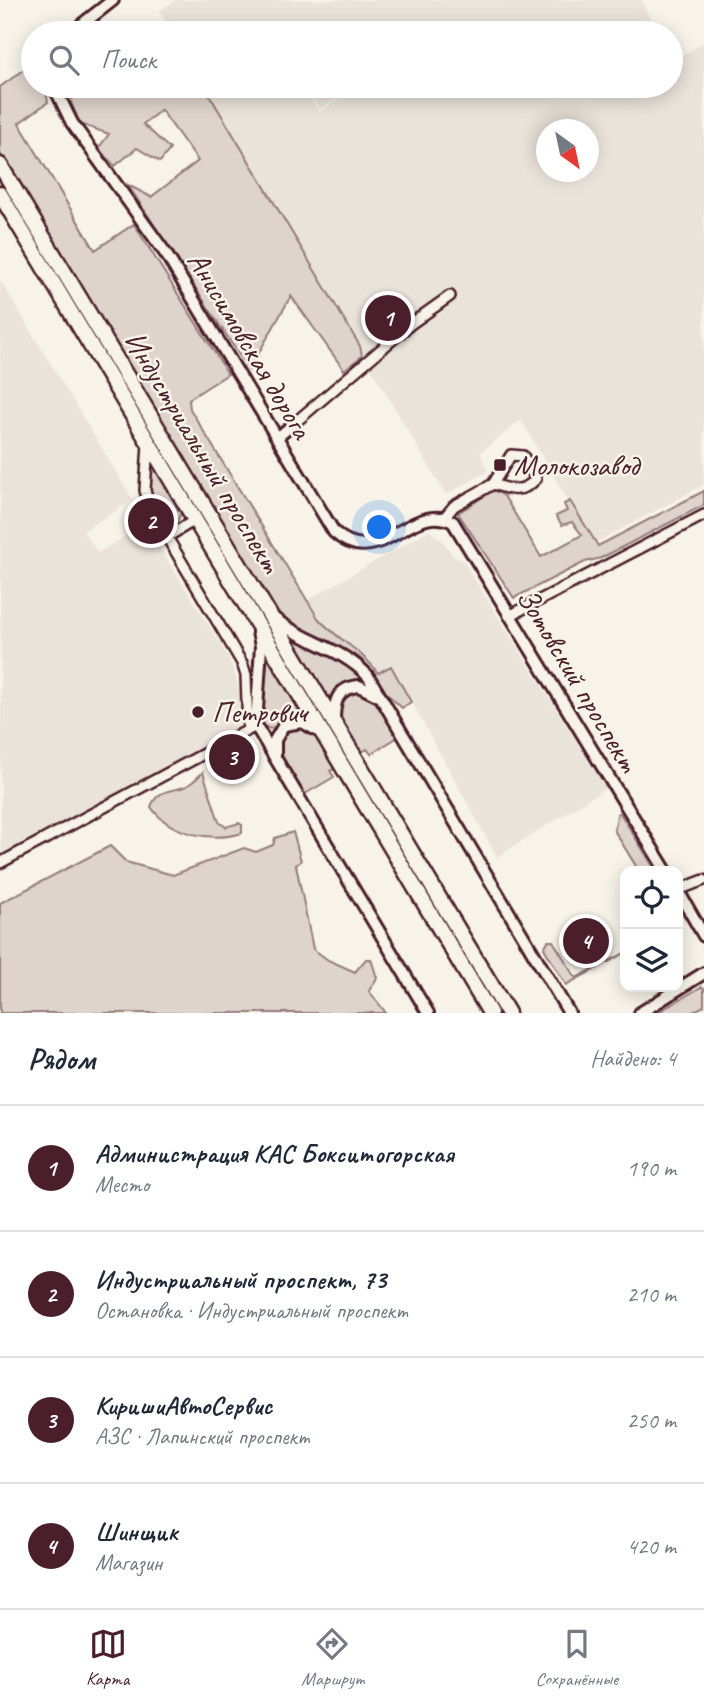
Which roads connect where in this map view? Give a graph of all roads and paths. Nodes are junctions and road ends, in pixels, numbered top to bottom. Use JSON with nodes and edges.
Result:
{"nodes":[{"id":1,"x":113,"y":0,"type":"edge"},
{"id":2,"x":86,"y":21,"type":"edge"},
{"id":3,"x":60,"y":98,"type":"edge"},
{"id":4,"x":0,"y":164,"type":"edge"},
{"id":5,"x":0,"y":194,"type":"edge"},
{"id":6,"x":450,"y":296,"type":"dead end"},
{"id":7,"x":278,"y":438,"type":"junction"},
{"id":8,"x":149,"y":442,"type":"junction"},
{"id":9,"x":493,"y":484,"type":"junction"},
{"id":10,"x":704,"y":515,"type":"edge"},
{"id":11,"x":444,"y":518,"type":"junction"},
{"id":12,"x":195,"y":520,"type":"junction"},
{"id":13,"x":167,"y":537,"type":"junction"},
{"id":14,"x":509,"y":616,"type":"junction"},
{"id":15,"x":263,"y":619,"type":"junction"},
{"id":16,"x":382,"y":698,"type":"junction"},
{"id":17,"x":334,"y":724,"type":"junction"},
{"id":18,"x":252,"y":728,"type":"junction"},
{"id":19,"x":321,"y":733,"type":"junction"},
{"id":20,"x":276,"y":759,"type":"junction"},
{"id":21,"x":0,"y":863,"type":"edge"},
{"id":22,"x":663,"y":866,"type":"edge"},
{"id":23,"x":704,"y":880,"type":"edge"},
{"id":24,"x":683,"y":888,"type":"edge"},
{"id":25,"x":683,"y":899,"type":"edge"},
{"id":26,"x":702,"y":932,"type":"edge"},
{"id":27,"x":704,"y":973,"type":"edge"},
{"id":28,"x":428,"y":1013,"type":"edge"},
{"id":29,"x":490,"y":1013,"type":"edge"},
{"id":30,"x":508,"y":1013,"type":"edge"},
{"id":31,"x":569,"y":1013,"type":"edge"},
{"id":32,"x":640,"y":1013,"type":"edge"}],
"edges":[{"from":1,"to":2,"type":"street"},
{"from":3,"to":7,"type":"street","name":"Анисимовская дорога"},
{"from":4,"to":15,"type":"main road","name":"Индустриальный проспект"},
{"from":5,"to":8,"type":"main road","name":"Индустриальный проспект"},
{"from":6,"to":7,"type":"street"},
{"from":7,"to":11,"type":"street","name":"Анисимовская дорога"},
{"from":8,"to":12,"type":"main road","name":"Индустриальный проспект"},
{"from":8,"to":13,"type":"street"},
{"from":9,"to":9,"type":"street"},
{"from":9,"to":11,"type":"street"},
{"from":10,"to":14,"type":"street"},
{"from":11,"to":14,"type":"street","name":"Зотовский проспект"},
{"from":12,"to":13,"type":"street"},
{"from":12,"to":15,"type":"main road","name":"Индустриальный проспект"},
{"from":13,"to":18,"type":"street"},
{"from":14,"to":22,"type":"street","name":"Зотовский проспект"},
{"from":15,"to":16,"type":"street"},
{"from":15,"to":17,"type":"main road","name":"Индустриальный проспект"},
{"from":15,"to":18,"type":"street"},
{"from":15,"to":19,"type":"main road","name":"Индустриальный проспект"},
{"from":16,"to":17,"type":"street"},
{"from":16,"to":31,"type":"street"},
{"from":17,"to":30,"type":"main road","name":"Индустриальный проспект"},
{"from":18,"to":20,"type":"street"},
{"from":18,"to":21,"type":"street"},
{"from":19,"to":20,"type":"street"},
{"from":19,"to":29,"type":"main road","name":"Индустриальный проспект"},
{"from":20,"to":28,"type":"street"},
{"from":23,"to":24,"type":"street"},
{"from":25,"to":26,"type":"street"},
{"from":27,"to":32,"type":"street"}]}
